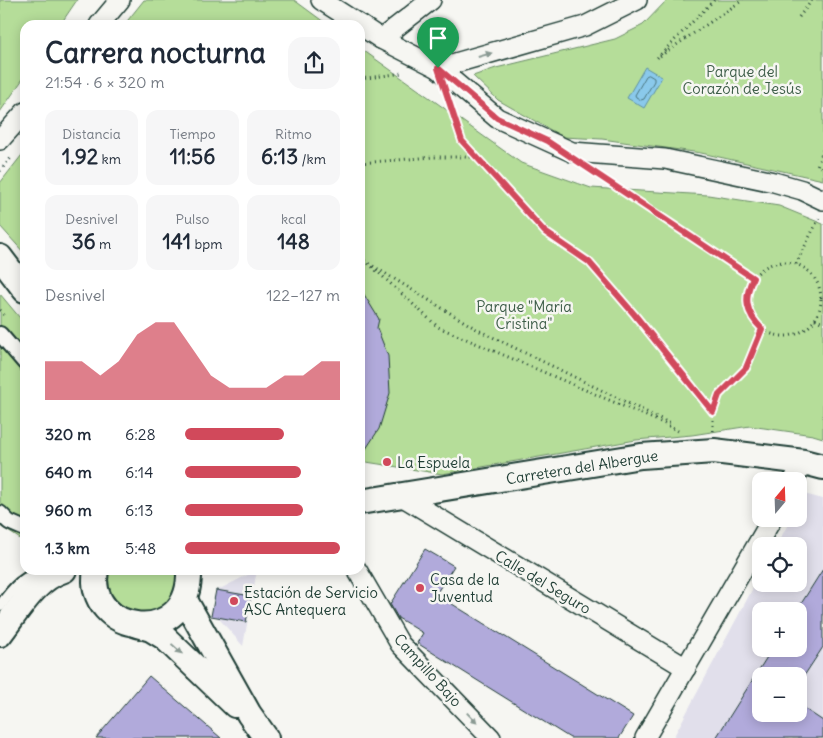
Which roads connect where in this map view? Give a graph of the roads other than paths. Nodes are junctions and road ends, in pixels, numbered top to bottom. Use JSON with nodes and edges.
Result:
{"nodes":[{"id":1,"x":120,"y":0,"type":"edge"},
{"id":2,"x":321,"y":0,"type":"edge"},
{"id":3,"x":431,"y":0,"type":"edge"},
{"id":4,"x":635,"y":1,"type":"edge"},
{"id":5,"x":103,"y":20,"type":"edge"},
{"id":6,"x":352,"y":20,"type":"edge"},
{"id":7,"x":365,"y":28,"type":"edge"},
{"id":8,"x":382,"y":39,"type":"junction"},
{"id":9,"x":438,"y":68,"type":"junction"},
{"id":10,"x":20,"y":118,"type":"edge"},
{"id":11,"x":0,"y":140,"type":"edge"},
{"id":12,"x":823,"y":200,"type":"edge"},
{"id":13,"x":0,"y":257,"type":"edge"},
{"id":14,"x":20,"y":283,"type":"edge"},
{"id":15,"x":0,"y":334,"type":"edge"},
{"id":16,"x":20,"y":357,"type":"edge"},
{"id":17,"x":807,"y":470,"type":"edge"},
{"id":18,"x":400,"y":495,"type":"junction"},
{"id":19,"x":365,"y":501,"type":"edge"},
{"id":20,"x":0,"y":512,"type":"edge"},
{"id":21,"x":20,"y":527,"type":"edge"},
{"id":22,"x":767,"y":528,"type":"edge"},
{"id":23,"x":32,"y":575,"type":"edge"},
{"id":24,"x":52,"y":575,"type":"edge"},
{"id":25,"x":95,"y":575,"type":"edge"},
{"id":26,"x":189,"y":575,"type":"edge"},
{"id":27,"x":202,"y":575,"type":"edge"},
{"id":28,"x":360,"y":575,"type":"edge"},
{"id":29,"x":186,"y":597,"type":"junction"},
{"id":30,"x":0,"y":606,"type":"edge"},
{"id":31,"x":136,"y":625,"type":"junction"},
{"id":32,"x":0,"y":634,"type":"edge"},
{"id":33,"x":686,"y":668,"type":"junction"},
{"id":34,"x":255,"y":729,"type":"edge"},
{"id":35,"x":491,"y":738,"type":"edge"},
{"id":36,"x":645,"y":738,"type":"edge"}],
"edges":[{"from":1,"to":5,"type":"street"},
{"from":2,"to":6,"type":"street"},
{"from":3,"to":8,"type":"street"},
{"from":9,"to":4,"type":"street","one_way":true},
{"from":7,"to":8,"type":"street"},
{"from":8,"to":9,"type":"street"},
{"from":9,"to":12,"type":"street"},
{"from":10,"to":11,"type":"street"},
{"from":13,"to":14,"type":"street"},
{"from":15,"to":16,"type":"street"},
{"from":17,"to":18,"type":"street","name":"Carretera del Albergue"},
{"from":18,"to":19,"type":"street","name":"Carretera del Albergue"},
{"from":18,"to":33,"type":"street","name":"Calle del Seguro"},
{"from":20,"to":21,"type":"street"},
{"from":22,"to":33,"type":"street"},
{"from":23,"to":30,"type":"lane"},
{"from":24,"to":32,"type":"street"},
{"from":25,"to":31,"type":"street"},
{"from":26,"to":29,"type":"street"},
{"from":27,"to":29,"type":"street"},
{"from":28,"to":35,"type":"street","name":"Campillo Bajo","one_way":true},
{"from":29,"to":31,"type":"street"},
{"from":29,"to":34,"type":"street"},
{"from":31,"to":34,"type":"street","one_way":true},
{"from":33,"to":36,"type":"street"}]}
